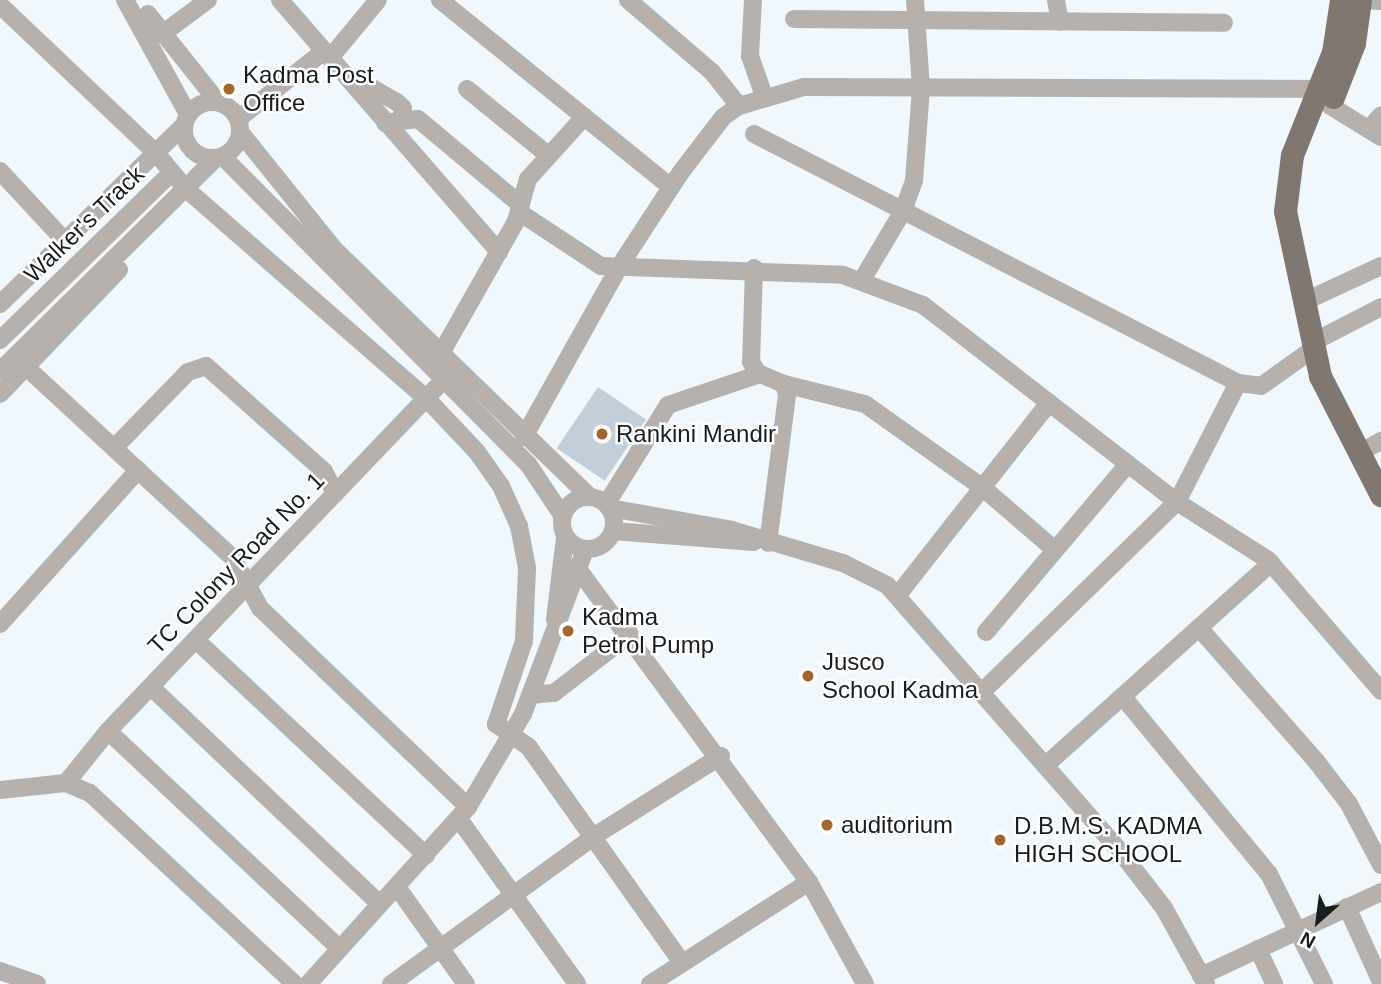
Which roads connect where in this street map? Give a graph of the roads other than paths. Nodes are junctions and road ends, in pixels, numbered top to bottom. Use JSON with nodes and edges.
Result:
{"nodes":[{"id":1,"x":125,"y":0,"type":"edge"},
{"id":2,"x":138,"y":0,"type":"edge"},
{"id":3,"x":208,"y":0,"type":"edge"},
{"id":4,"x":280,"y":0,"type":"edge"},
{"id":5,"x":378,"y":0,"type":"edge"},
{"id":6,"x":440,"y":0,"type":"edge"},
{"id":7,"x":628,"y":0,"type":"edge"},
{"id":8,"x":753,"y":0,"type":"edge"},
{"id":9,"x":915,"y":0,"type":"edge"},
{"id":10,"x":1056,"y":0,"type":"edge"},
{"id":11,"x":1341,"y":0,"type":"edge"},
{"id":12,"x":1360,"y":0,"type":"edge"},
{"id":13,"x":1381,"y":1,"type":"edge"},
{"id":14,"x":0,"y":5,"type":"edge"},
{"id":15,"x":794,"y":19,"type":"dead end"},
{"id":16,"x":1060,"y":22,"type":"junction"},
{"id":17,"x":1224,"y":23,"type":"dead end"},
{"id":18,"x":917,"y":24,"type":"junction"},
{"id":19,"x":162,"y":34,"type":"junction"},
{"id":20,"x":327,"y":54,"type":"junction"},
{"id":21,"x":367,"y":85,"type":"dead end"},
{"id":22,"x":922,"y":88,"type":"junction"},
{"id":23,"x":467,"y":89,"type":"dead end"},
{"id":24,"x":1329,"y":94,"type":"junction"},
{"id":25,"x":764,"y":96,"type":"junction"},
{"id":26,"x":218,"y":102,"type":"junction"},
{"id":27,"x":739,"y":106,"type":"junction"},
{"id":28,"x":584,"y":117,"type":"junction"},
{"id":29,"x":186,"y":120,"type":"junction"},
{"id":30,"x":393,"y":122,"type":"junction"},
{"id":31,"x":239,"y":125,"type":"junction"},
{"id":32,"x":1377,"y":127,"type":"edge"},
{"id":33,"x":754,"y":134,"type":"dead end"},
{"id":34,"x":157,"y":154,"type":"junction"},
{"id":35,"x":548,"y":155,"type":"junction"},
{"id":36,"x":219,"y":158,"type":"junction"},
{"id":37,"x":0,"y":171,"type":"edge"},
{"id":38,"x":172,"y":172,"type":"junction"},
{"id":39,"x":671,"y":187,"type":"junction"},
{"id":40,"x":188,"y":191,"type":"junction"},
{"id":41,"x":520,"y":209,"type":"junction"},
{"id":42,"x":903,"y":211,"type":"junction"},
{"id":43,"x":66,"y":242,"type":"junction"},
{"id":44,"x":499,"y":252,"type":"junction"},
{"id":45,"x":1381,"y":266,"type":"edge"},
{"id":46,"x":619,"y":267,"type":"junction"},
{"id":47,"x":754,"y":268,"type":"junction"},
{"id":48,"x":862,"y":280,"type":"junction"},
{"id":49,"x":1312,"y":298,"type":"junction"},
{"id":50,"x":0,"y":304,"type":"edge"},
{"id":51,"x":1381,"y":307,"type":"edge"},
{"id":52,"x":0,"y":340,"type":"edge"},
{"id":53,"x":1318,"y":343,"type":"junction"},
{"id":54,"x":440,"y":355,"type":"junction"},
{"id":55,"x":26,"y":367,"type":"junction"},
{"id":56,"x":0,"y":371,"type":"edge"},
{"id":57,"x":760,"y":374,"type":"junction"},
{"id":58,"x":444,"y":379,"type":"junction"},
{"id":59,"x":1238,"y":383,"type":"junction"},
{"id":60,"x":784,"y":384,"type":"junction"},
{"id":61,"x":0,"y":394,"type":"edge"},
{"id":62,"x":426,"y":398,"type":"junction"},
{"id":63,"x":1049,"y":403,"type":"junction"},
{"id":64,"x":524,"y":437,"type":"junction"},
{"id":65,"x":114,"y":448,"type":"junction"},
{"id":66,"x":1377,"y":451,"type":"edge"},
{"id":67,"x":1128,"y":464,"type":"junction"},
{"id":68,"x":138,"y":470,"type":"junction"},
{"id":69,"x":982,"y":487,"type":"junction"},
{"id":70,"x":335,"y":494,"type":"junction"},
{"id":71,"x":1381,"y":495,"type":"edge"},
{"id":72,"x":589,"y":496,"type":"junction"},
{"id":73,"x":1177,"y":502,"type":"junction"},
{"id":74,"x":608,"y":505,"type":"junction"},
{"id":75,"x":562,"y":515,"type":"junction"},
{"id":76,"x":613,"y":531,"type":"junction"},
{"id":77,"x":565,"y":538,"type":"junction"},
{"id":78,"x":765,"y":542,"type":"junction"},
{"id":79,"x":585,"y":550,"type":"junction"},
{"id":80,"x":1055,"y":550,"type":"junction"},
{"id":81,"x":1271,"y":563,"type":"junction"},
{"id":82,"x":581,"y":573,"type":"junction"},
{"id":83,"x":248,"y":587,"type":"junction"},
{"id":84,"x":897,"y":596,"type":"junction"},
{"id":85,"x":555,"y":622,"type":"junction"},
{"id":86,"x":0,"y":624,"type":"edge"},
{"id":87,"x":1200,"y":629,"type":"junction"},
{"id":88,"x":986,"y":632,"type":"dead end"},
{"id":89,"x":630,"y":634,"type":"junction"},
{"id":90,"x":196,"y":640,"type":"junction"},
{"id":91,"x":151,"y":687,"type":"junction"},
{"id":92,"x":983,"y":691,"type":"junction"},
{"id":93,"x":1381,"y":691,"type":"edge"},
{"id":94,"x":530,"y":695,"type":"junction"},
{"id":95,"x":1123,"y":697,"type":"junction"},
{"id":96,"x":108,"y":732,"type":"junction"},
{"id":97,"x":512,"y":736,"type":"junction"},
{"id":98,"x":720,"y":756,"type":"junction"},
{"id":99,"x":1047,"y":764,"type":"junction"},
{"id":100,"x":66,"y":783,"type":"junction"},
{"id":101,"x":0,"y":790,"type":"edge"},
{"id":102,"x":463,"y":813,"type":"junction"},
{"id":103,"x":596,"y":835,"type":"junction"},
{"id":104,"x":426,"y":855,"type":"junction"},
{"id":105,"x":1379,"y":855,"type":"edge"},
{"id":106,"x":809,"y":882,"type":"junction"},
{"id":107,"x":397,"y":887,"type":"junction"},
{"id":108,"x":1381,"y":892,"type":"edge"},
{"id":109,"x":514,"y":894,"type":"junction"},
{"id":110,"x":380,"y":904,"type":"junction"},
{"id":111,"x":1348,"y":907,"type":"junction"},
{"id":112,"x":1300,"y":930,"type":"junction"},
{"id":113,"x":339,"y":948,"type":"junction"},
{"id":114,"x":441,"y":948,"type":"junction"},
{"id":115,"x":1258,"y":949,"type":"junction"},
{"id":116,"x":682,"y":963,"type":"junction"},
{"id":117,"x":0,"y":971,"type":"edge"},
{"id":118,"x":1204,"y":980,"type":"edge"},
{"id":119,"x":1381,"y":982,"type":"edge"},
{"id":120,"x":37,"y":984,"type":"edge"},
{"id":121,"x":295,"y":984,"type":"edge"},
{"id":122,"x":308,"y":984,"type":"edge"},
{"id":123,"x":391,"y":984,"type":"edge"},
{"id":124,"x":466,"y":984,"type":"edge"},
{"id":125,"x":577,"y":984,"type":"edge"},
{"id":126,"x":650,"y":984,"type":"edge"},
{"id":127,"x":865,"y":984,"type":"edge"},
{"id":128,"x":1274,"y":984,"type":"edge"},
{"id":129,"x":1324,"y":984,"type":"edge"}],
"edges":[{"from":1,"to":29,"type":"street"},
{"from":2,"to":19,"type":"street"},
{"from":3,"to":19,"type":"street"},
{"from":4,"to":20,"type":"street"},
{"from":5,"to":20,"type":"street"},
{"from":6,"to":28,"type":"street"},
{"from":7,"to":27,"type":"street"},
{"from":8,"to":25,"type":"street"},
{"from":9,"to":18,"type":"street"},
{"from":10,"to":16,"type":"street"},
{"from":11,"to":24,"type":"main road"},
{"from":12,"to":13,"type":"street"},
{"from":12,"to":24,"type":"main road"},
{"from":14,"to":34,"type":"street"},
{"from":15,"to":18,"type":"street"},
{"from":16,"to":17,"type":"street"},
{"from":16,"to":18,"type":"street"},
{"from":18,"to":22,"type":"street"},
{"from":19,"to":26,"type":"street"},
{"from":20,"to":30,"type":"street"},
{"from":20,"to":31,"type":"street"},
{"from":21,"to":30,"type":"street"},
{"from":22,"to":24,"type":"street"},
{"from":22,"to":25,"type":"street"},
{"from":22,"to":42,"type":"street"},
{"from":23,"to":35,"type":"street"},
{"from":24,"to":32,"type":"street"},
{"from":24,"to":49,"type":"main road"},
{"from":24,"to":53,"type":"main road"},
{"from":25,"to":27,"type":"street"},
{"from":26,"to":29,"type":"street"},
{"from":26,"to":31,"type":"street"},
{"from":27,"to":39,"type":"street"},
{"from":28,"to":35,"type":"street"},
{"from":28,"to":39,"type":"street"},
{"from":29,"to":34,"type":"street"},
{"from":29,"to":36,"type":"street"},
{"from":30,"to":41,"type":"street"},
{"from":30,"to":44,"type":"street"},
{"from":31,"to":36,"type":"street"},
{"from":31,"to":54,"type":"street"},
{"from":33,"to":42,"type":"street"},
{"from":34,"to":38,"type":"street"},
{"from":34,"to":43,"type":"street"},
{"from":35,"to":41,"type":"street"},
{"from":36,"to":40,"type":"street"},
{"from":36,"to":58,"type":"street"},
{"from":37,"to":43,"type":"street"},
{"from":38,"to":40,"type":"street"},
{"from":38,"to":52,"type":"street","name":"Walker's Track"},
{"from":39,"to":46,"type":"street"},
{"from":40,"to":55,"type":"street"},
{"from":40,"to":56,"type":"street"},
{"from":40,"to":62,"type":"street"},
{"from":41,"to":44,"type":"street"},
{"from":41,"to":46,"type":"street"},
{"from":42,"to":48,"type":"street"},
{"from":42,"to":59,"type":"street"},
{"from":43,"to":50,"type":"street"},
{"from":44,"to":54,"type":"street"},
{"from":45,"to":49,"type":"street"},
{"from":46,"to":47,"type":"street"},
{"from":46,"to":64,"type":"street"},
{"from":47,"to":48,"type":"street"},
{"from":47,"to":57,"type":"street"},
{"from":48,"to":63,"type":"street"},
{"from":49,"to":53,"type":"main road"},
{"from":51,"to":53,"type":"street"},
{"from":53,"to":59,"type":"street"},
{"from":53,"to":66,"type":"main road"},
{"from":53,"to":71,"type":"main road"},
{"from":54,"to":64,"type":"street"},
{"from":55,"to":61,"type":"street"},
{"from":55,"to":65,"type":"street"},
{"from":57,"to":60,"type":"street"},
{"from":57,"to":74,"type":"street"},
{"from":58,"to":62,"type":"street","name":"TC Colony Road No. 1"},
{"from":58,"to":75,"type":"street"},
{"from":59,"to":73,"type":"street"},
{"from":60,"to":69,"type":"street"},
{"from":60,"to":78,"type":"street"},
{"from":62,"to":70,"type":"street","name":"TC Colony Road No. 1"},
{"from":62,"to":97,"type":"street"},
{"from":63,"to":67,"type":"street"},
{"from":63,"to":69,"type":"street"},
{"from":64,"to":72,"type":"street"},
{"from":65,"to":68,"type":"street"},
{"from":65,"to":70,"type":"street"},
{"from":67,"to":73,"type":"street"},
{"from":67,"to":80,"type":"street"},
{"from":68,"to":83,"type":"street"},
{"from":68,"to":86,"type":"street"},
{"from":69,"to":80,"type":"street"},
{"from":69,"to":84,"type":"street"},
{"from":70,"to":83,"type":"street","name":"TC Colony Road No. 1"},
{"from":72,"to":74,"type":"street"},
{"from":72,"to":75,"type":"street"},
{"from":73,"to":81,"type":"street"},
{"from":73,"to":92,"type":"street"},
{"from":74,"to":76,"type":"street"},
{"from":74,"to":78,"type":"street"},
{"from":75,"to":77,"type":"street"},
{"from":76,"to":78,"type":"street"},
{"from":76,"to":79,"type":"street"},
{"from":77,"to":79,"type":"street"},
{"from":77,"to":85,"type":"street"},
{"from":78,"to":84,"type":"street"},
{"from":79,"to":82,"type":"street"},
{"from":80,"to":88,"type":"street"},
{"from":81,"to":87,"type":"street"},
{"from":81,"to":93,"type":"street"},
{"from":82,"to":85,"type":"street"},
{"from":82,"to":89,"type":"street"},
{"from":83,"to":90,"type":"street","name":"TC Colony Road No. 1"},
{"from":83,"to":102,"type":"street"},
{"from":84,"to":92,"type":"street"},
{"from":85,"to":94,"type":"street"},
{"from":87,"to":95,"type":"street"},
{"from":87,"to":105,"type":"street"},
{"from":89,"to":94,"type":"street"},
{"from":89,"to":98,"type":"street"},
{"from":90,"to":91,"type":"street","name":"TC Colony Road No. 1"},
{"from":90,"to":104,"type":"street"},
{"from":91,"to":96,"type":"street","name":"TC Colony Road No. 1"},
{"from":91,"to":110,"type":"street"},
{"from":92,"to":99,"type":"street"},
{"from":94,"to":97,"type":"street"},
{"from":95,"to":99,"type":"street"},
{"from":95,"to":112,"type":"street"},
{"from":96,"to":100,"type":"street","name":"TC Colony Road No. 1"},
{"from":96,"to":113,"type":"street"},
{"from":97,"to":102,"type":"street"},
{"from":97,"to":103,"type":"street"},
{"from":98,"to":103,"type":"street"},
{"from":98,"to":106,"type":"street"},
{"from":99,"to":118,"type":"street"},
{"from":100,"to":101,"type":"street"},
{"from":100,"to":121,"type":"street"},
{"from":102,"to":104,"type":"street"},
{"from":102,"to":109,"type":"street"},
{"from":103,"to":109,"type":"street"},
{"from":103,"to":116,"type":"street"},
{"from":104,"to":107,"type":"street"},
{"from":106,"to":116,"type":"street"},
{"from":106,"to":127,"type":"street"},
{"from":107,"to":110,"type":"street"},
{"from":107,"to":114,"type":"street"},
{"from":108,"to":111,"type":"street"},
{"from":109,"to":114,"type":"street"},
{"from":109,"to":125,"type":"street"},
{"from":110,"to":113,"type":"street"},
{"from":111,"to":112,"type":"street"},
{"from":111,"to":119,"type":"street"},
{"from":112,"to":115,"type":"street"},
{"from":112,"to":129,"type":"street"},
{"from":113,"to":122,"type":"street"},
{"from":114,"to":123,"type":"street"},
{"from":114,"to":124,"type":"street"},
{"from":115,"to":118,"type":"street"},
{"from":115,"to":128,"type":"street"},
{"from":116,"to":126,"type":"street"},
{"from":117,"to":120,"type":"street"}]}
